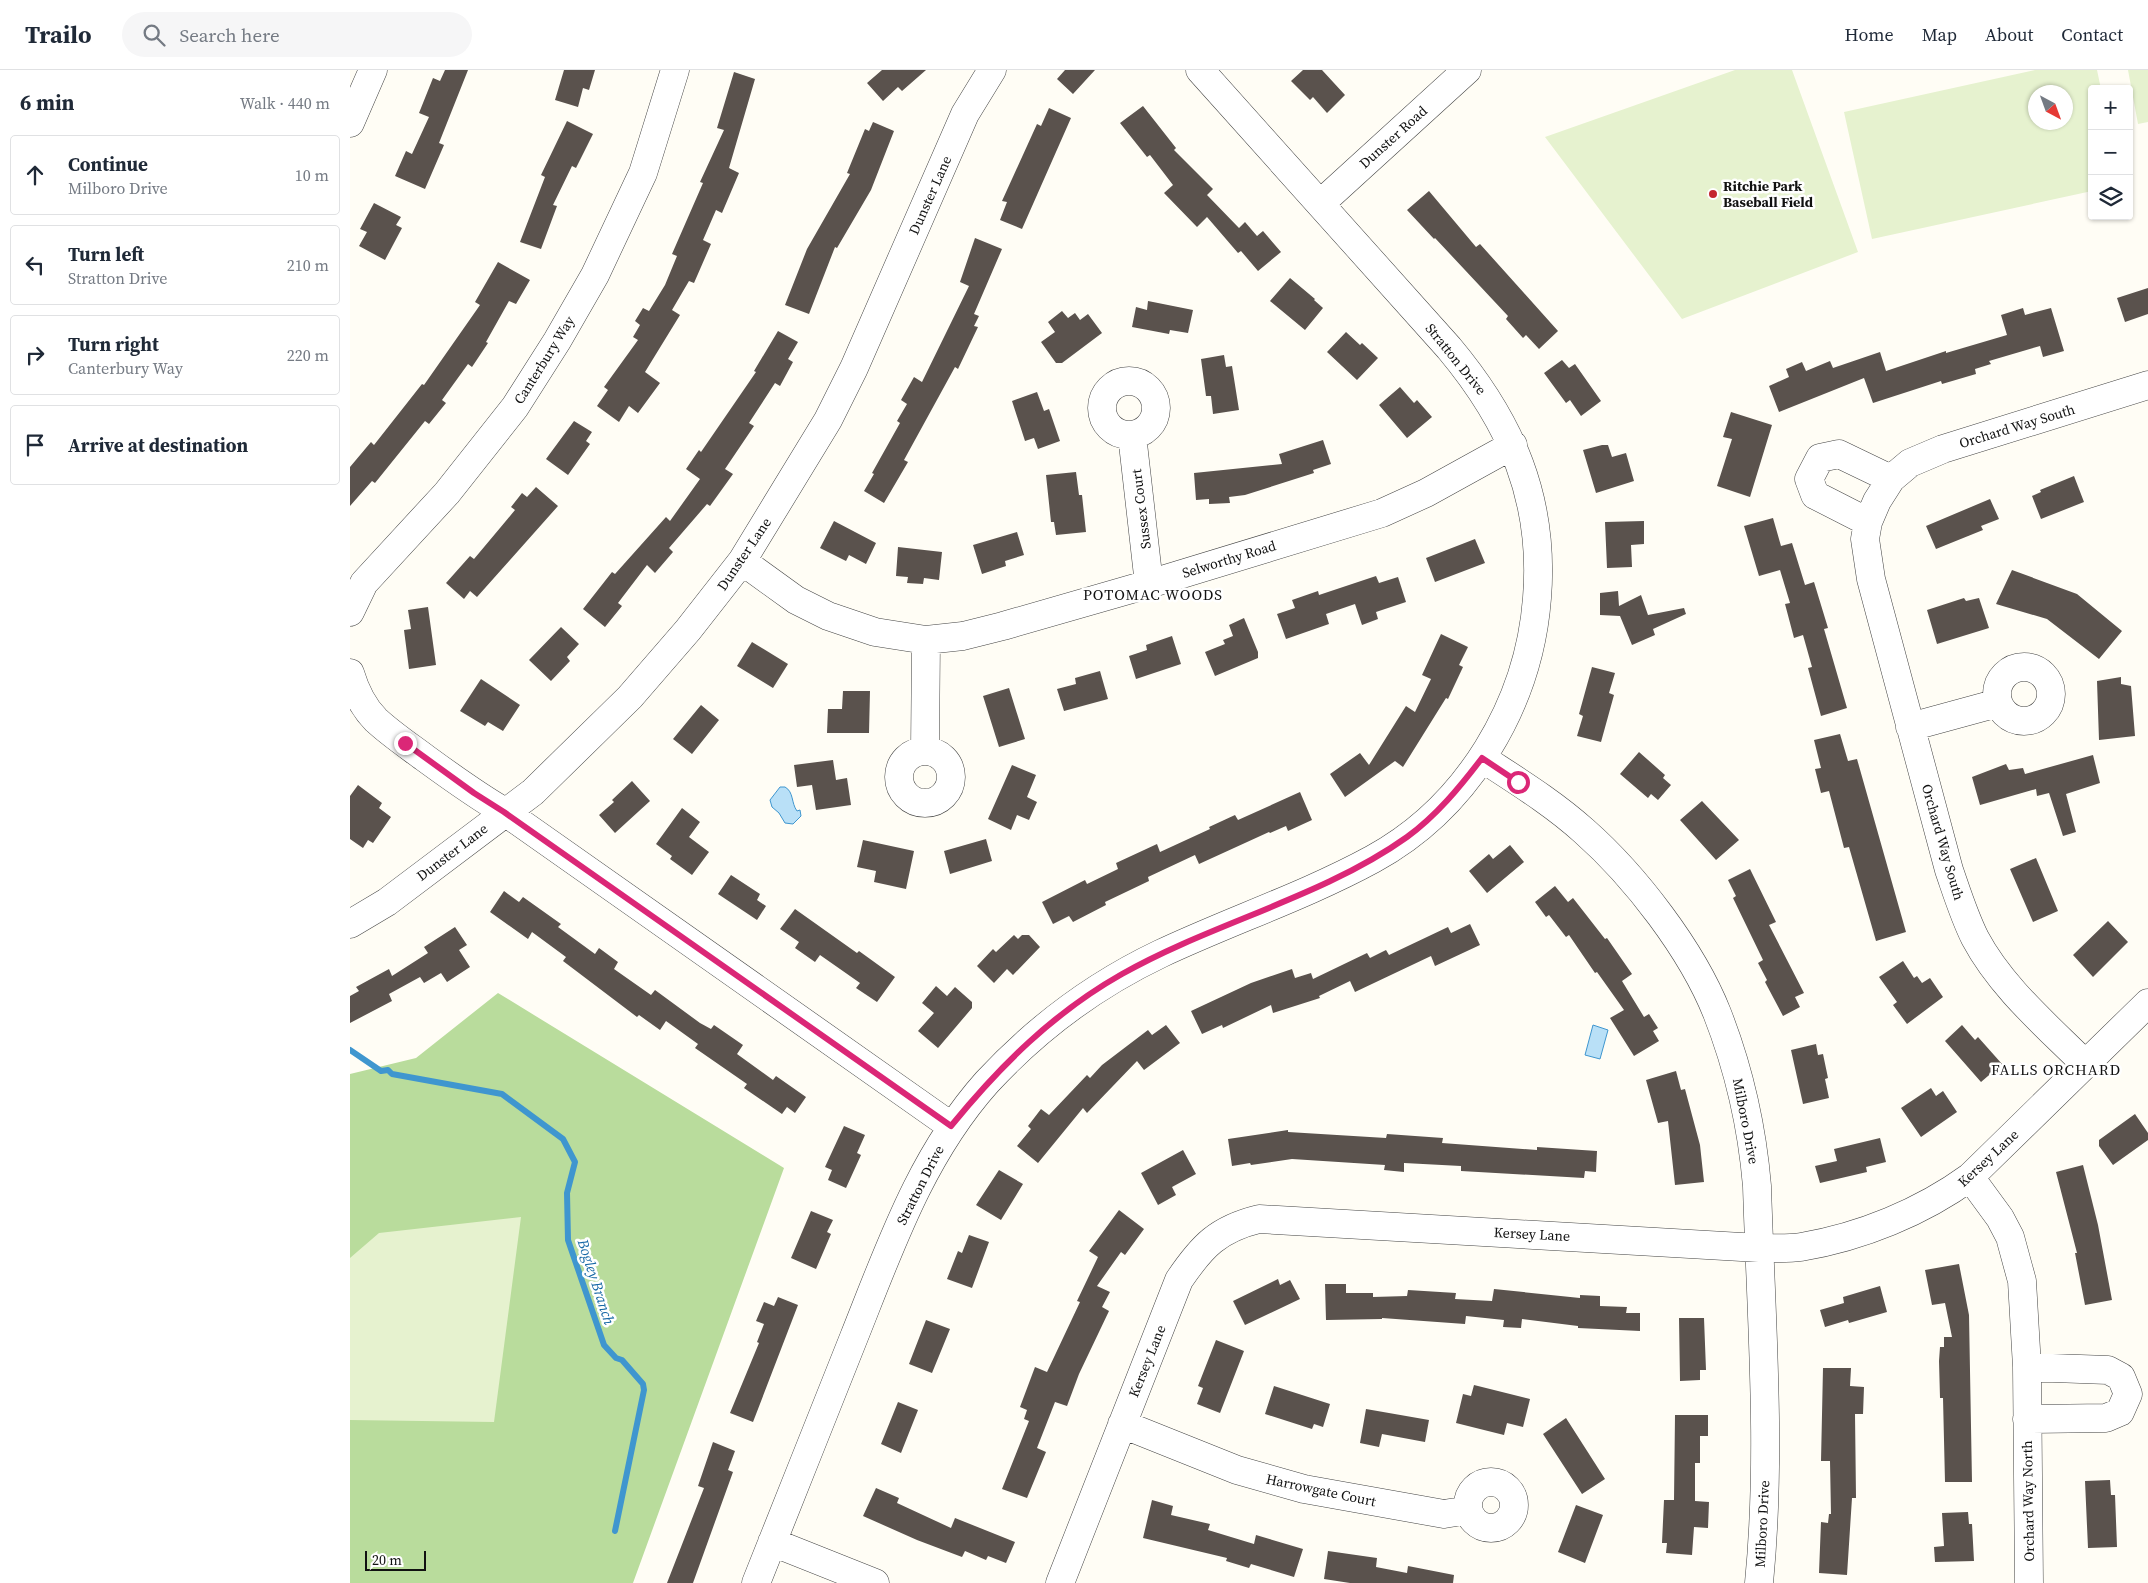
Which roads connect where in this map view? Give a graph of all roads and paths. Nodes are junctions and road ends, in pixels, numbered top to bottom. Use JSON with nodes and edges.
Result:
{"nodes":[{"id":1,"x":373,"y":70,"type":"edge"},
{"id":2,"x":675,"y":70,"type":"edge"},
{"id":3,"x":992,"y":70,"type":"edge"},
{"id":4,"x":1200,"y":70,"type":"edge"},
{"id":5,"x":1467,"y":70,"type":"edge"},
{"id":6,"x":350,"y":123,"type":"edge"},
{"id":7,"x":1320,"y":204,"type":"junction"},
{"id":8,"x":2148,"y":385,"type":"edge"},
{"id":9,"x":1132,"y":435,"type":"dead end"},
{"id":10,"x":1513,"y":445,"type":"junction"},
{"id":11,"x":1891,"y":479,"type":"junction"},
{"id":12,"x":1868,"y":522,"type":"junction"},
{"id":13,"x":742,"y":561,"type":"junction"},
{"id":14,"x":1149,"y":584,"type":"junction"},
{"id":15,"x":350,"y":612,"type":"edge"},
{"id":16,"x":926,"y":640,"type":"junction"},
{"id":17,"x":350,"y":673,"type":"edge"},
{"id":18,"x":1998,"y":703,"type":"dead end"},
{"id":19,"x":1910,"y":727,"type":"junction"},
{"id":20,"x":925,"y":751,"type":"dead end"},
{"id":21,"x":1482,"y":758,"type":"junction"},
{"id":22,"x":504,"y":812,"type":"junction"},
{"id":23,"x":350,"y":924,"type":"edge"},
{"id":24,"x":2148,"y":1003,"type":"edge"},
{"id":25,"x":2085,"y":1064,"type":"junction"},
{"id":26,"x":951,"y":1126,"type":"junction"},
{"id":27,"x":1970,"y":1177,"type":"junction"},
{"id":28,"x":1759,"y":1248,"type":"junction"},
{"id":29,"x":2027,"y":1367,"type":"junction"},
{"id":30,"x":2027,"y":1419,"type":"junction"},
{"id":31,"x":1122,"y":1424,"type":"junction"},
{"id":32,"x":1468,"y":1510,"type":"dead end"},
{"id":33,"x":772,"y":1542,"type":"junction"},
{"id":34,"x":756,"y":1583,"type":"edge"},
{"id":35,"x":875,"y":1583,"type":"edge"},
{"id":36,"x":1060,"y":1583,"type":"edge"},
{"id":37,"x":1759,"y":1583,"type":"edge"},
{"id":38,"x":2029,"y":1583,"type":"edge"}],
"edges":[{"from":1,"to":6,"type":"street"},
{"from":2,"to":15,"type":"street","name":"Canterbury Way"},
{"from":3,"to":13,"type":"street","name":"Dunster Lane"},
{"from":4,"to":7,"type":"street","name":"Stratton Drive"},
{"from":5,"to":7,"type":"street","name":"Dunster Road"},
{"from":7,"to":10,"type":"street","name":"Stratton Drive"},
{"from":8,"to":11,"type":"street","name":"Orchard Way South"},
{"from":9,"to":14,"type":"street","name":"Sussex Court"},
{"from":10,"to":14,"type":"street","name":"Selworthy Road"},
{"from":10,"to":21,"type":"street","name":"Stratton Drive"},
{"from":11,"to":12,"type":"street","name":"Orchard Way South"},
{"from":11,"to":12,"type":"street"},
{"from":12,"to":19,"type":"street","name":"Orchard Way South"},
{"from":13,"to":16,"type":"street","name":"Selworthy Road"},
{"from":13,"to":22,"type":"street","name":"Dunster Lane"},
{"from":14,"to":16,"type":"street","name":"Selworthy Road"},
{"from":16,"to":20,"type":"street"},
{"from":17,"to":22,"type":"street"},
{"from":18,"to":19,"type":"street"},
{"from":19,"to":25,"type":"street","name":"Orchard Way South"},
{"from":21,"to":26,"type":"street","name":"Stratton Drive"},
{"from":21,"to":28,"type":"street","name":"Milboro Drive"},
{"from":22,"to":23,"type":"street","name":"Dunster Lane"},
{"from":22,"to":26,"type":"street"},
{"from":24,"to":25,"type":"street","name":"Kersey Lane"},
{"from":25,"to":27,"type":"street","name":"Kersey Lane"},
{"from":26,"to":33,"type":"street","name":"Stratton Drive"},
{"from":27,"to":28,"type":"street","name":"Kersey Lane"},
{"from":27,"to":29,"type":"street","name":"Orchard Way North"},
{"from":28,"to":31,"type":"street","name":"Kersey Lane"},
{"from":28,"to":37,"type":"street","name":"Milboro Drive"},
{"from":29,"to":30,"type":"street","name":"Orchard Way North"},
{"from":29,"to":30,"type":"street"},
{"from":30,"to":38,"type":"street","name":"Orchard Way North"},
{"from":31,"to":32,"type":"street","name":"Harrowgate Court"},
{"from":31,"to":36,"type":"street","name":"Kersey Lane"},
{"from":33,"to":34,"type":"street","name":"Stratton Drive"},
{"from":33,"to":35,"type":"street"}]}
